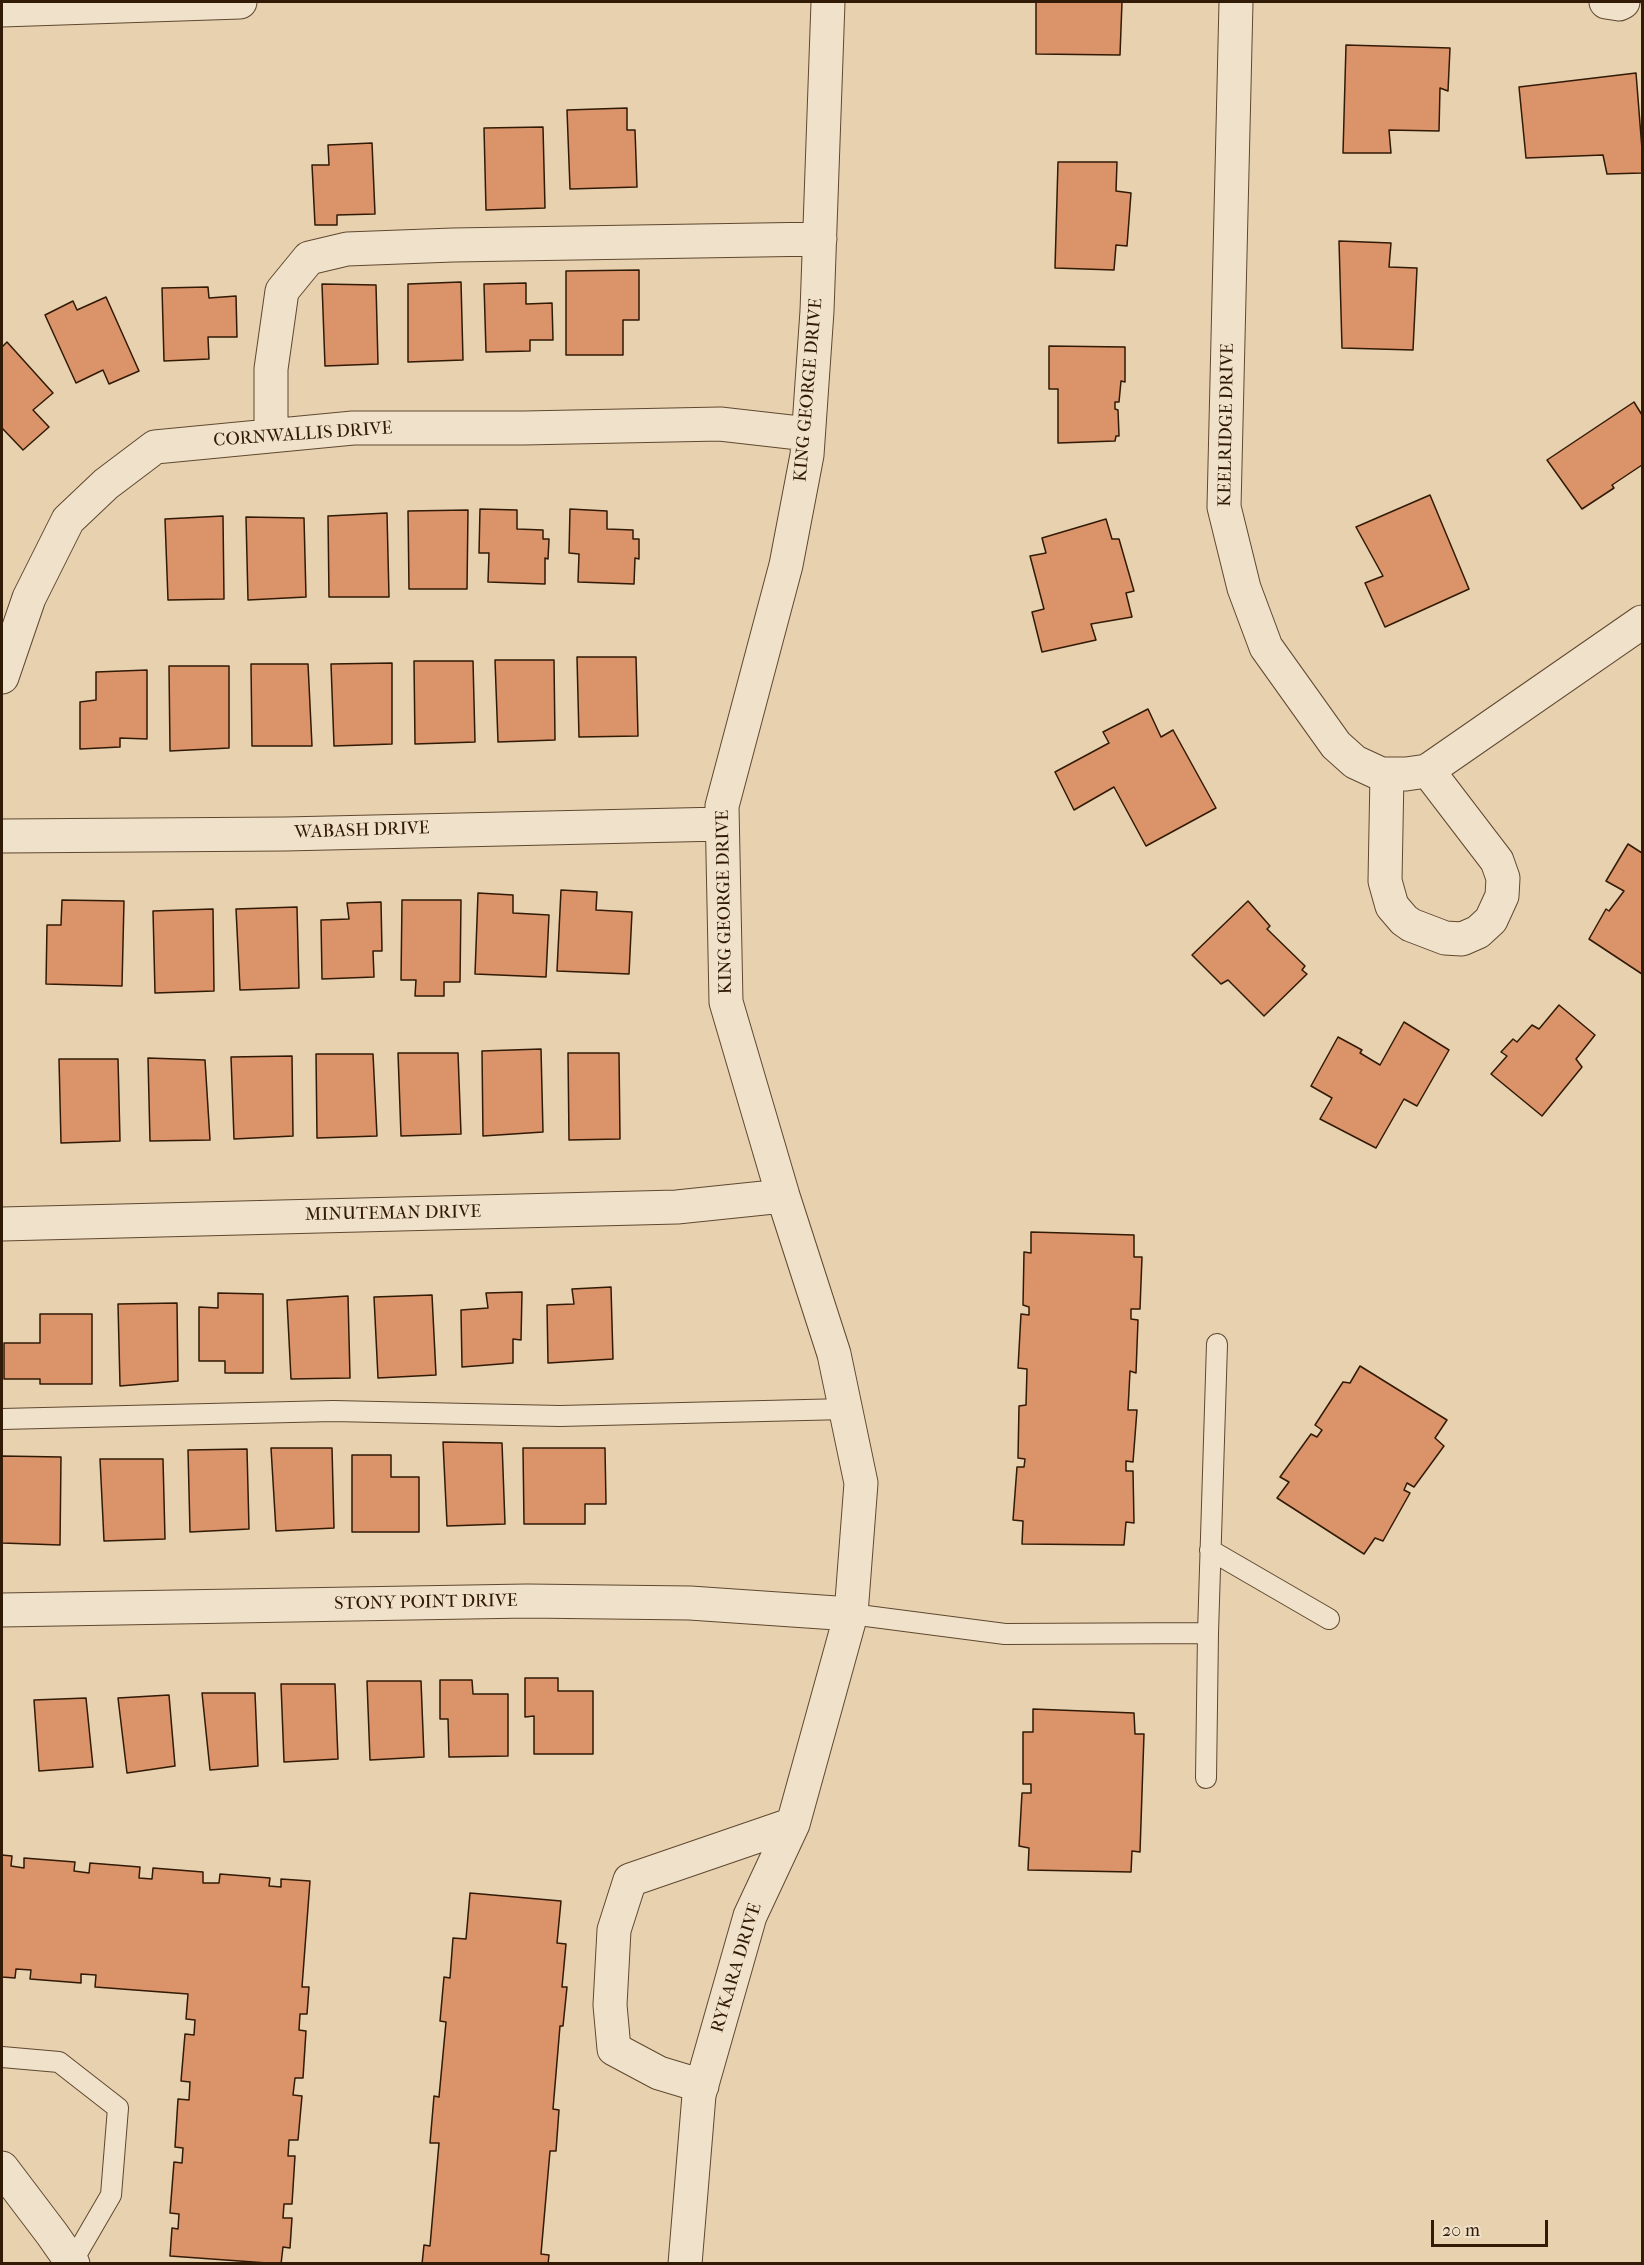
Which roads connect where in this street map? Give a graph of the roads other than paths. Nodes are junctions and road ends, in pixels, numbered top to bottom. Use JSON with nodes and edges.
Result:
{"nodes":[{"id":1,"x":240,"y":2,"type":"edge"},
{"id":2,"x":828,"y":2,"type":"edge"},
{"id":3,"x":1236,"y":2,"type":"edge"},
{"id":4,"x":1606,"y":2,"type":"edge"},
{"id":5,"x":1623,"y":2,"type":"edge"},
{"id":6,"x":2,"y":10,"type":"edge"},
{"id":7,"x":820,"y":240,"type":"junction"},
{"id":8,"x":808,"y":434,"type":"junction"},
{"id":9,"x":271,"y":436,"type":"junction"},
{"id":10,"x":1642,"y":622,"type":"edge"},
{"id":11,"x":2,"y":677,"type":"edge"},
{"id":12,"x":1431,"y":768,"type":"junction"},
{"id":13,"x":1387,"y":774,"type":"junction"},
{"id":14,"x":722,"y":824,"type":"junction"},
{"id":15,"x":2,"y":836,"type":"edge"},
{"id":16,"x":783,"y":1196,"type":"junction"},
{"id":17,"x":2,"y":1224,"type":"edge"},
{"id":18,"x":1217,"y":1344,"type":"dead end"},
{"id":19,"x":846,"y":1409,"type":"junction"},
{"id":20,"x":2,"y":1419,"type":"edge"},
{"id":21,"x":1210,"y":1550,"type":"junction"},
{"id":22,"x":2,"y":1610,"type":"edge"},
{"id":23,"x":851,"y":1614,"type":"junction"},
{"id":24,"x":1329,"y":1619,"type":"dead end"},
{"id":25,"x":1208,"y":1633,"type":"junction"},
{"id":26,"x":1206,"y":1778,"type":"dead end"},
{"id":27,"x":793,"y":1824,"type":"junction"},
{"id":28,"x":2,"y":2057,"type":"edge"},
{"id":29,"x":702,"y":2086,"type":"junction"},
{"id":30,"x":2,"y":2168,"type":"edge"},
{"id":31,"x":72,"y":2263,"type":"edge"},
{"id":32,"x":685,"y":2264,"type":"edge"}],
"edges":[{"from":1,"to":6,"type":"street"},
{"from":2,"to":7,"type":"street","name":"KING GEORGE DRIVE"},
{"from":3,"to":13,"type":"street","name":"KEELRIDGE DRIVE"},
{"from":4,"to":5,"type":"street"},
{"from":7,"to":8,"type":"street","name":"KING GEORGE DRIVE"},
{"from":7,"to":9,"type":"street"},
{"from":8,"to":9,"type":"street","name":"CORNWALLIS DRIVE"},
{"from":8,"to":14,"type":"street","name":"KING GEORGE DRIVE"},
{"from":9,"to":11,"type":"street","name":"CORNWALLIS DRIVE"},
{"from":10,"to":12,"type":"street","name":"KEELRIDGE DRIVE"},
{"from":12,"to":13,"type":"street","name":"KEELRIDGE DRIVE"},
{"from":12,"to":13,"type":"street"},
{"from":14,"to":15,"type":"street","name":"WABASH DRIVE"},
{"from":14,"to":16,"type":"street","name":"KING GEORGE DRIVE"},
{"from":16,"to":17,"type":"street","name":"MINUTEMAN DRIVE"},
{"from":16,"to":19,"type":"street","name":"KING GEORGE DRIVE"},
{"from":18,"to":21,"type":"lane"},
{"from":19,"to":20,"type":"lane"},
{"from":19,"to":23,"type":"street","name":"KING GEORGE DRIVE"},
{"from":21,"to":24,"type":"lane"},
{"from":21,"to":25,"type":"lane"},
{"from":22,"to":23,"type":"street","name":"STONY POINT DRIVE"},
{"from":23,"to":25,"type":"lane"},
{"from":23,"to":27,"type":"street","name":"RYKARA DRIVE"},
{"from":25,"to":26,"type":"lane"},
{"from":27,"to":29,"type":"street","name":"RYKARA DRIVE"},
{"from":27,"to":29,"type":"street"},
{"from":28,"to":31,"type":"lane"},
{"from":29,"to":32,"type":"street","name":"RYKARA DRIVE"},
{"from":30,"to":31,"type":"street"}]}
